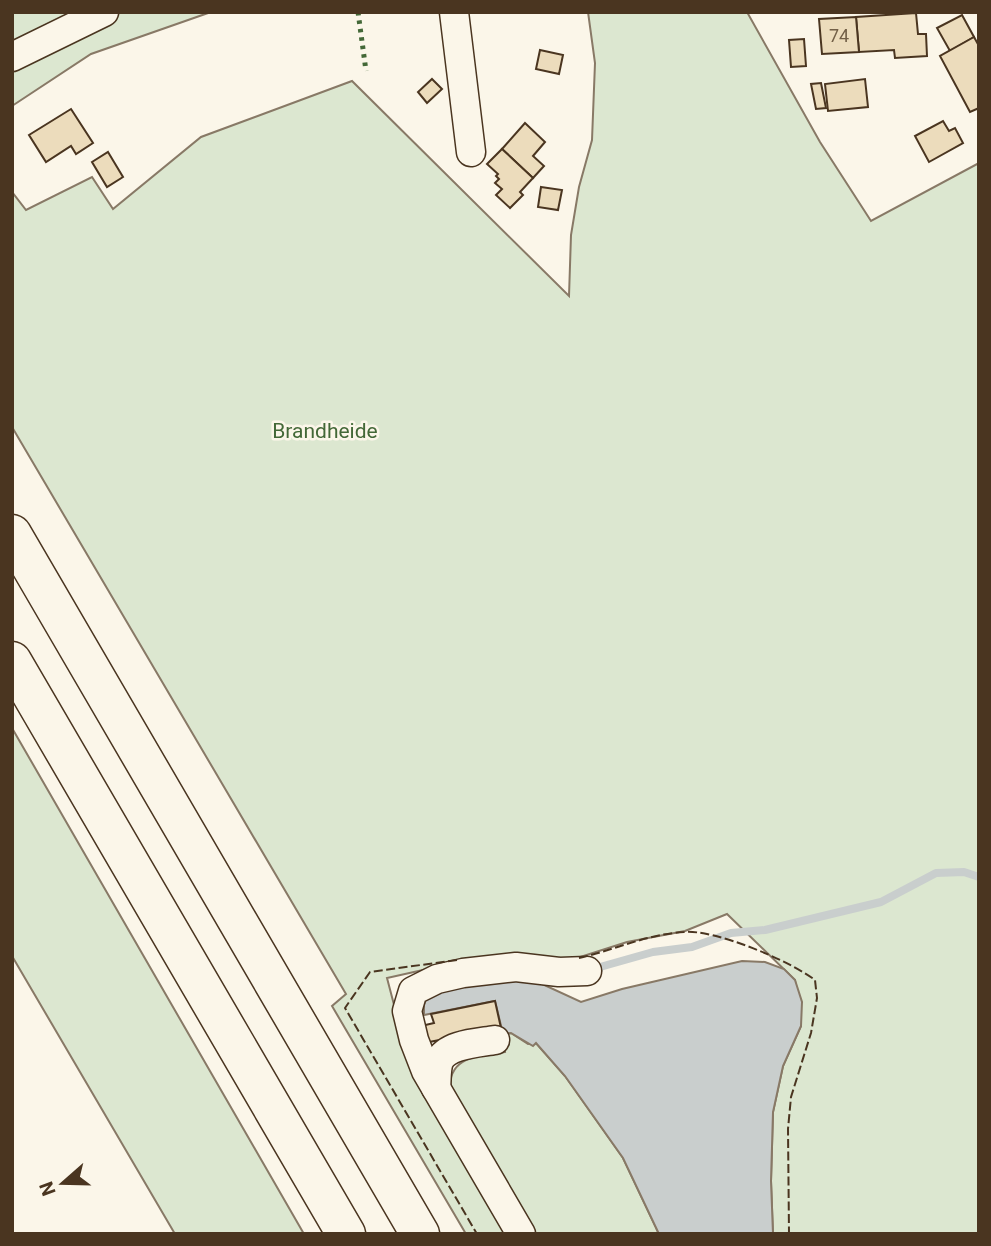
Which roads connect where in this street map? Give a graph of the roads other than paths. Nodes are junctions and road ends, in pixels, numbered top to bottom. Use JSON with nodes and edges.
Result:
{"nodes":[{"id":1,"x":104,"y":12,"type":"edge"},
{"id":2,"x":454,"y":12,"type":"edge"},
{"id":3,"x":12,"y":57,"type":"edge"},
{"id":4,"x":471,"y":152,"type":"dead end"},
{"id":5,"x":12,"y":534,"type":"edge"},
{"id":6,"x":12,"y":661,"type":"edge"},
{"id":7,"x":587,"y":971,"type":"dead end"},
{"id":8,"x":495,"y":1040,"type":"dead end"},
{"id":9,"x":436,"y":1088,"type":"junction"},
{"id":10,"x":346,"y":1234,"type":"edge"},
{"id":11,"x":420,"y":1234,"type":"edge"},
{"id":12,"x":521,"y":1234,"type":"edge"}],
"edges":[{"from":1,"to":3,"type":"street"},
{"from":2,"to":4,"type":"street"},
{"from":5,"to":11,"type":"highway"},
{"from":6,"to":10,"type":"highway"},
{"from":7,"to":9,"type":"street"},
{"from":8,"to":9,"type":"street"},
{"from":9,"to":12,"type":"street"}]}
